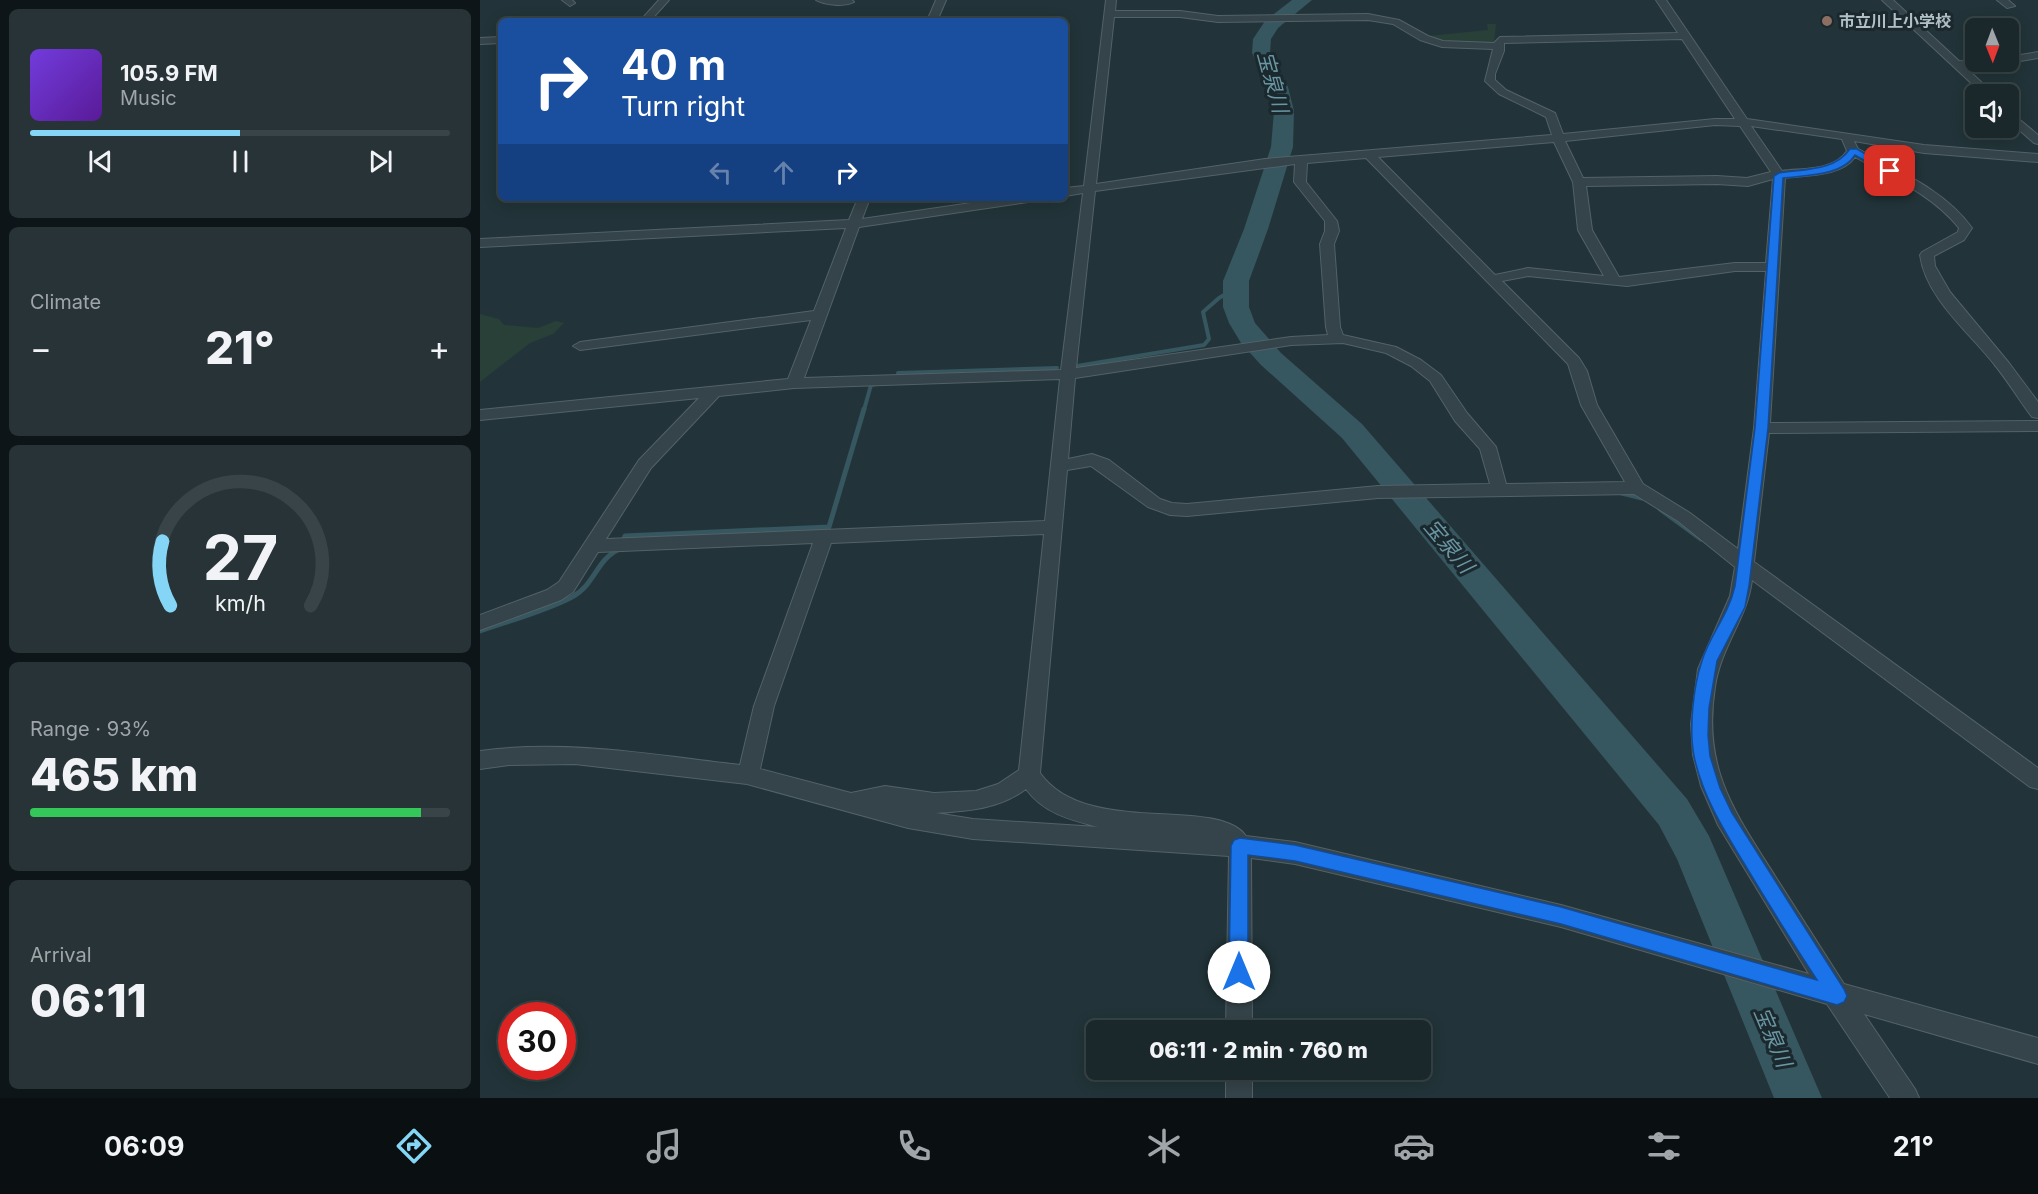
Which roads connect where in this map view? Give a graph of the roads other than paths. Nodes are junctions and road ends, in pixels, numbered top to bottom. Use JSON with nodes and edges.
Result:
{"nodes":[{"id":1,"x":664,"y":0,"type":"edge"},
{"id":2,"x":821,"y":0,"type":"edge"},
{"id":3,"x":941,"y":0,"type":"edge"},
{"id":4,"x":1111,"y":0,"type":"edge"},
{"id":5,"x":1661,"y":0,"type":"edge"},
{"id":6,"x":1887,"y":0,"type":"edge"},
{"id":7,"x":849,"y":2,"type":"dead end"},
{"id":8,"x":1110,"y":14,"type":"junction"},
{"id":9,"x":648,"y":18,"type":"edge"},
{"id":10,"x":933,"y":18,"type":"edge"},
{"id":11,"x":1685,"y":36,"type":"junction"},
{"id":12,"x":498,"y":40,"type":"edge"},
{"id":13,"x":480,"y":41,"type":"edge"},
{"id":14,"x":1497,"y":46,"type":"junction"},
{"id":15,"x":2038,"y":55,"type":"edge"},
{"id":16,"x":2019,"y":58,"type":"edge"},
{"id":17,"x":1955,"y":63,"type":"junction"},
{"id":18,"x":1965,"y":63,"type":"edge"},
{"id":19,"x":1978,"y":84,"type":"edge"},
{"id":20,"x":1744,"y":122,"type":"junction"},
{"id":21,"x":2019,"y":123,"type":"edge"},
{"id":22,"x":1846,"y":136,"type":"junction"},
{"id":23,"x":1559,"y":139,"type":"junction"},
{"id":24,"x":2038,"y":141,"type":"edge"},
{"id":25,"x":1853,"y":151,"type":"junction"},
{"id":26,"x":1368,"y":153,"type":"junction"},
{"id":27,"x":2038,"y":158,"type":"edge"},
{"id":28,"x":1296,"y":160,"type":"junction"},
{"id":29,"x":1779,"y":176,"type":"junction"},
{"id":30,"x":1579,"y":182,"type":"junction"},
{"id":31,"x":1090,"y":188,"type":"junction"},
{"id":32,"x":1068,"y":192,"type":"edge"},
{"id":33,"x":863,"y":201,"type":"edge"},
{"id":34,"x":1010,"y":201,"type":"edge"},
{"id":35,"x":854,"y":224,"type":"junction"},
{"id":36,"x":480,"y":243,"type":"edge"},
{"id":37,"x":1773,"y":267,"type":"junction"},
{"id":38,"x":1493,"y":279,"type":"junction"},
{"id":39,"x":1615,"y":282,"type":"junction"},
{"id":40,"x":822,"y":314,"type":"junction"},
{"id":41,"x":1337,"y":339,"type":"junction"},
{"id":42,"x":580,"y":346,"type":"dead end"},
{"id":43,"x":1068,"y":374,"type":"junction"},
{"id":44,"x":794,"y":383,"type":"junction"},
{"id":45,"x":713,"y":393,"type":"junction"},
{"id":46,"x":2038,"y":413,"type":"edge"},
{"id":47,"x":480,"y":415,"type":"edge"},
{"id":48,"x":2038,"y":426,"type":"edge"},
{"id":49,"x":1762,"y":428,"type":"junction"},
{"id":50,"x":1061,"y":441,"type":"junction"},
{"id":51,"x":1092,"y":460,"type":"junction"},
{"id":52,"x":1059,"y":466,"type":"junction"},
{"id":53,"x":1499,"y":488,"type":"junction"},
{"id":54,"x":1637,"y":488,"type":"junction"},
{"id":55,"x":1053,"y":527,"type":"junction"},
{"id":56,"x":824,"y":537,"type":"junction"},
{"id":57,"x":594,"y":546,"type":"junction"},
{"id":58,"x":1745,"y":566,"type":"junction"},
{"id":59,"x":480,"y":623,"type":"edge"},
{"id":60,"x":480,"y":760,"type":"edge"},
{"id":61,"x":747,"y":775,"type":"junction"},
{"id":62,"x":1029,"y":775,"type":"junction"},
{"id":63,"x":2038,"y":780,"type":"edge"},
{"id":64,"x":846,"y":802,"type":"junction"},
{"id":65,"x":1240,"y":846,"type":"junction"},
{"id":66,"x":1837,"y":996,"type":"junction"},
{"id":67,"x":1239,"y":1020,"type":"edge"},
{"id":68,"x":2038,"y":1051,"type":"edge"},
{"id":69,"x":1239,"y":1080,"type":"edge"},
{"id":70,"x":1239,"y":1098,"type":"edge"},
{"id":71,"x":1906,"y":1098,"type":"edge"}],
"edges":[{"from":1,"to":9,"type":"street"},
{"from":2,"to":7,"type":"street"},
{"from":3,"to":10,"type":"street"},
{"from":4,"to":8,"type":"street"},
{"from":5,"to":11,"type":"street"},
{"from":6,"to":17,"type":"street"},
{"from":8,"to":14,"type":"street"},
{"from":8,"to":31,"type":"street"},
{"from":11,"to":14,"type":"street"},
{"from":11,"to":20,"type":"street"},
{"from":12,"to":13,"type":"street"},
{"from":14,"to":23,"type":"street"},
{"from":15,"to":16,"type":"street"},
{"from":17,"to":18,"type":"street"},
{"from":17,"to":19,"type":"street"},
{"from":20,"to":22,"type":"street"},
{"from":20,"to":23,"type":"street"},
{"from":20,"to":29,"type":"street"},
{"from":21,"to":24,"type":"street"},
{"from":22,"to":25,"type":"street"},
{"from":22,"to":27,"type":"street"},
{"from":23,"to":26,"type":"street"},
{"from":23,"to":30,"type":"street"},
{"from":25,"to":29,"type":"street"},
{"from":25,"to":46,"type":"street"},
{"from":26,"to":28,"type":"street"},
{"from":26,"to":38,"type":"street"},
{"from":28,"to":31,"type":"street"},
{"from":28,"to":41,"type":"street"},
{"from":29,"to":30,"type":"street"},
{"from":29,"to":37,"type":"street"},
{"from":30,"to":39,"type":"street"},
{"from":31,"to":32,"type":"street"},
{"from":31,"to":43,"type":"street"},
{"from":33,"to":35,"type":"street"},
{"from":34,"to":35,"type":"street"},
{"from":35,"to":36,"type":"street"},
{"from":35,"to":40,"type":"street"},
{"from":37,"to":39,"type":"street"},
{"from":37,"to":49,"type":"street"},
{"from":38,"to":39,"type":"street"},
{"from":38,"to":54,"type":"street"},
{"from":40,"to":42,"type":"street"},
{"from":40,"to":44,"type":"street"},
{"from":41,"to":43,"type":"street"},
{"from":41,"to":53,"type":"street"},
{"from":43,"to":44,"type":"street"},
{"from":43,"to":50,"type":"street"},
{"from":44,"to":45,"type":"street"},
{"from":45,"to":47,"type":"street"},
{"from":45,"to":57,"type":"street"},
{"from":48,"to":49,"type":"street"},
{"from":49,"to":58,"type":"street"},
{"from":50,"to":51,"type":"street"},
{"from":50,"to":52,"type":"street"},
{"from":51,"to":52,"type":"street"},
{"from":51,"to":53,"type":"street"},
{"from":52,"to":55,"type":"street"},
{"from":53,"to":54,"type":"street"},
{"from":54,"to":58,"type":"street"},
{"from":55,"to":56,"type":"street"},
{"from":55,"to":62,"type":"street"},
{"from":56,"to":57,"type":"street"},
{"from":56,"to":61,"type":"street"},
{"from":57,"to":59,"type":"street"},
{"from":58,"to":63,"type":"street"},
{"from":58,"to":66,"type":"street"},
{"from":60,"to":61,"type":"street"},
{"from":61,"to":64,"type":"street"},
{"from":62,"to":64,"type":"street"},
{"from":62,"to":65,"type":"street"},
{"from":64,"to":65,"type":"street"},
{"from":65,"to":66,"type":"street"},
{"from":65,"to":67,"type":"street"},
{"from":66,"to":68,"type":"street"},
{"from":66,"to":71,"type":"street"},
{"from":69,"to":70,"type":"street"}]}
